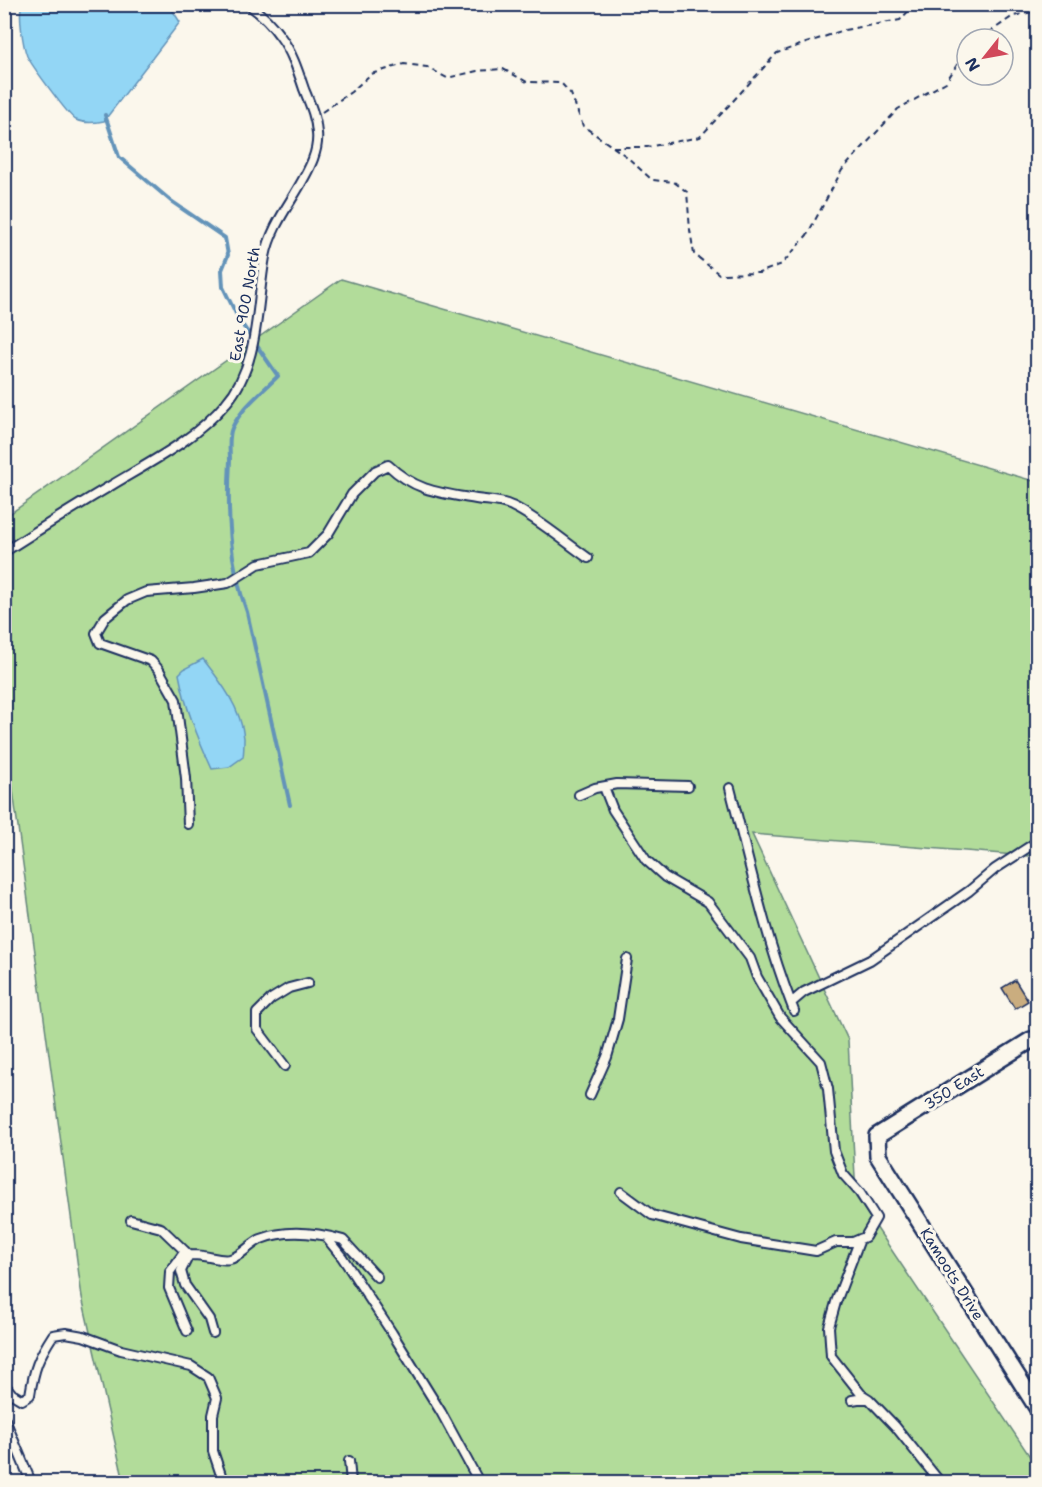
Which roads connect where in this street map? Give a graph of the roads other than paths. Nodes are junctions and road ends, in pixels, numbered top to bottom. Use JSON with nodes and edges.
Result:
{"nodes":[{"id":1,"x":248,"y":4,"type":"edge"},
{"id":2,"x":4,"y":552,"type":"edge"},
{"id":3,"x":588,"y":558,"type":"dead end"},
{"id":4,"x":688,"y":786,"type":"dead end"},
{"id":5,"x":604,"y":787,"type":"junction"},
{"id":6,"x":730,"y":788,"type":"dead end"},
{"id":7,"x":579,"y":795,"type":"dead end"},
{"id":8,"x":188,"y":824,"type":"dead end"},
{"id":9,"x":1038,"y":841,"type":"edge"},
{"id":10,"x":627,"y":959,"type":"dead end"},
{"id":11,"x":308,"y":983,"type":"dead end"},
{"id":12,"x":791,"y":1002,"type":"junction"},
{"id":13,"x":794,"y":1011,"type":"dead end"},
{"id":14,"x":1034,"y":1041,"type":"edge"},
{"id":15,"x":285,"y":1066,"type":"dead end"},
{"id":16,"x":590,"y":1095,"type":"dead end"},
{"id":17,"x":877,"y":1136,"type":"joint"},
{"id":18,"x":621,"y":1192,"type":"dead end"},
{"id":19,"x":131,"y":1220,"type":"dead end"},
{"id":20,"x":325,"y":1236,"type":"junction"},
{"id":21,"x":860,"y":1239,"type":"junction"},
{"id":22,"x":187,"y":1253,"type":"junction"},
{"id":23,"x":377,"y":1277,"type":"dead end"},
{"id":24,"x":187,"y":1331,"type":"dead end"},
{"id":25,"x":213,"y":1333,"type":"dead end"},
{"id":26,"x":4,"y":1384,"type":"edge"},
{"id":27,"x":852,"y":1400,"type":"dead end"},
{"id":28,"x":869,"y":1400,"type":"junction"},
{"id":29,"x":1038,"y":1409,"type":"edge"},
{"id":30,"x":4,"y":1417,"type":"edge"},
{"id":31,"x":349,"y":1461,"type":"dead end"},
{"id":32,"x":221,"y":1475,"type":"dead end"},
{"id":33,"x":31,"y":1482,"type":"edge"},
{"id":34,"x":351,"y":1482,"type":"edge"},
{"id":35,"x":480,"y":1482,"type":"edge"},
{"id":36,"x":940,"y":1482,"type":"edge"}],
"edges":[{"from":1,"to":2,"type":"lane","name":"East 900 North"},
{"from":3,"to":8,"type":"lane"},
{"from":4,"to":5,"type":"lane"},
{"from":5,"to":7,"type":"lane"},
{"from":5,"to":21,"type":"lane"},
{"from":6,"to":12,"type":"lane"},
{"from":9,"to":12,"type":"lane"},
{"from":10,"to":16,"type":"lane"},
{"from":11,"to":15,"type":"lane"},
{"from":12,"to":13,"type":"lane"},
{"from":14,"to":17,"type":"street","name":"350 East"},
{"from":17,"to":29,"type":"street","name":"Kamoots Drive"},
{"from":18,"to":21,"type":"lane"},
{"from":19,"to":22,"type":"lane"},
{"from":20,"to":22,"type":"lane"},
{"from":20,"to":23,"type":"lane"},
{"from":20,"to":35,"type":"lane"},
{"from":21,"to":28,"type":"lane"},
{"from":22,"to":24,"type":"lane"},
{"from":22,"to":25,"type":"lane"},
{"from":26,"to":32,"type":"lane"},
{"from":27,"to":28,"type":"lane"},
{"from":28,"to":36,"type":"lane"},
{"from":30,"to":33,"type":"lane"},
{"from":31,"to":34,"type":"lane"}]}
